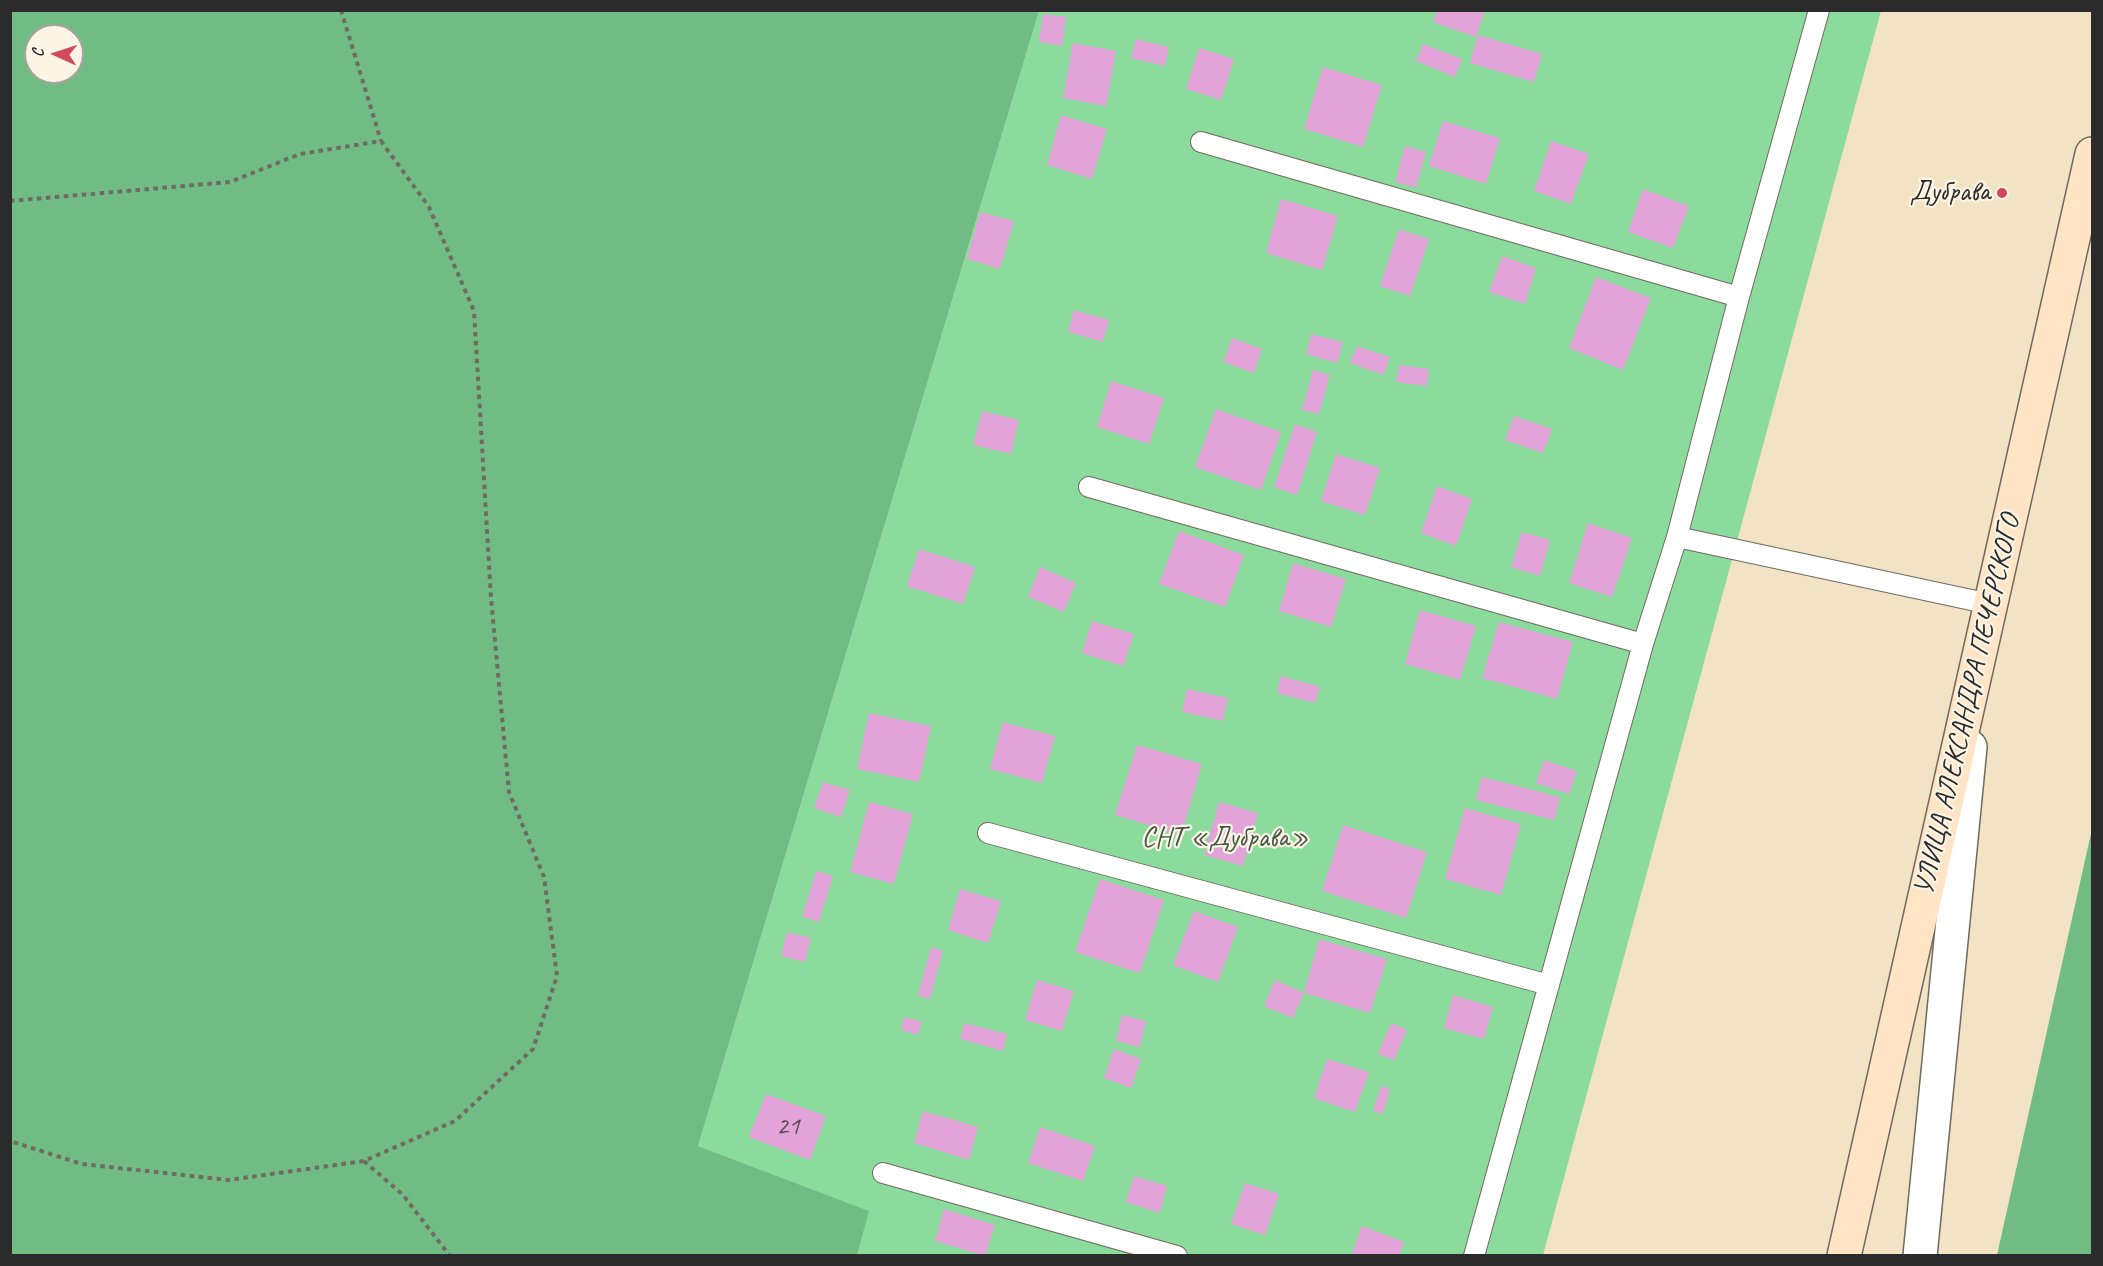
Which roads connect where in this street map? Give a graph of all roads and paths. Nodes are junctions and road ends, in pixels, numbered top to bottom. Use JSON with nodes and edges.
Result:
{"nodes":[{"id":1,"x":341,"y":10,"type":"edge"},
{"id":2,"x":1819,"y":10,"type":"edge"},
{"id":3,"x":381,"y":141,"type":"junction"},
{"id":4,"x":1201,"y":142,"type":"dead end"},
{"id":5,"x":2092,"y":154,"type":"edge"},
{"id":6,"x":10,"y":201,"type":"edge"},
{"id":7,"x":1739,"y":297,"type":"junction"},
{"id":8,"x":1089,"y":487,"type":"dead end"},
{"id":9,"x":1677,"y":537,"type":"junction"},
{"id":10,"x":1990,"y":604,"type":"junction"},
{"id":11,"x":1643,"y":644,"type":"junction"},
{"id":12,"x":1979,"y":656,"type":"junction"},
{"id":13,"x":988,"y":833,"type":"dead end"},
{"id":14,"x":1549,"y":985,"type":"junction"},
{"id":15,"x":10,"y":1141,"type":"edge"},
{"id":16,"x":364,"y":1161,"type":"junction"},
{"id":17,"x":883,"y":1173,"type":"dead end"},
{"id":18,"x":450,"y":1256,"type":"edge"},
{"id":19,"x":1177,"y":1256,"type":"edge"},
{"id":20,"x":1474,"y":1256,"type":"edge"},
{"id":21,"x":1844,"y":1256,"type":"edge"},
{"id":22,"x":1920,"y":1256,"type":"edge"}],
"edges":[{"from":1,"to":3,"type":"path"},
{"from":2,"to":7,"type":"lane"},
{"from":3,"to":6,"type":"path"},
{"from":3,"to":16,"type":"path"},
{"from":4,"to":7,"type":"lane"},
{"from":5,"to":10,"type":"main road","name":"УЛИЦА АЛЕКСАНДРА ПЕЧЕРСКОГО"},
{"from":7,"to":9,"type":"lane"},
{"from":8,"to":11,"type":"lane"},
{"from":9,"to":10,"type":"lane"},
{"from":9,"to":11,"type":"lane"},
{"from":10,"to":12,"type":"main road","name":"УЛИЦА АЛЕКСАНДРА ПЕЧЕРСКОГО"},
{"from":11,"to":14,"type":"lane"},
{"from":12,"to":21,"type":"main road","name":"УЛИЦА АЛЕКСАНДРА ПЕЧЕРСКОГО"},
{"from":12,"to":22,"type":"street"},
{"from":13,"to":14,"type":"lane"},
{"from":14,"to":20,"type":"lane"},
{"from":15,"to":16,"type":"path"},
{"from":16,"to":18,"type":"path"},
{"from":17,"to":19,"type":"lane"}]}
